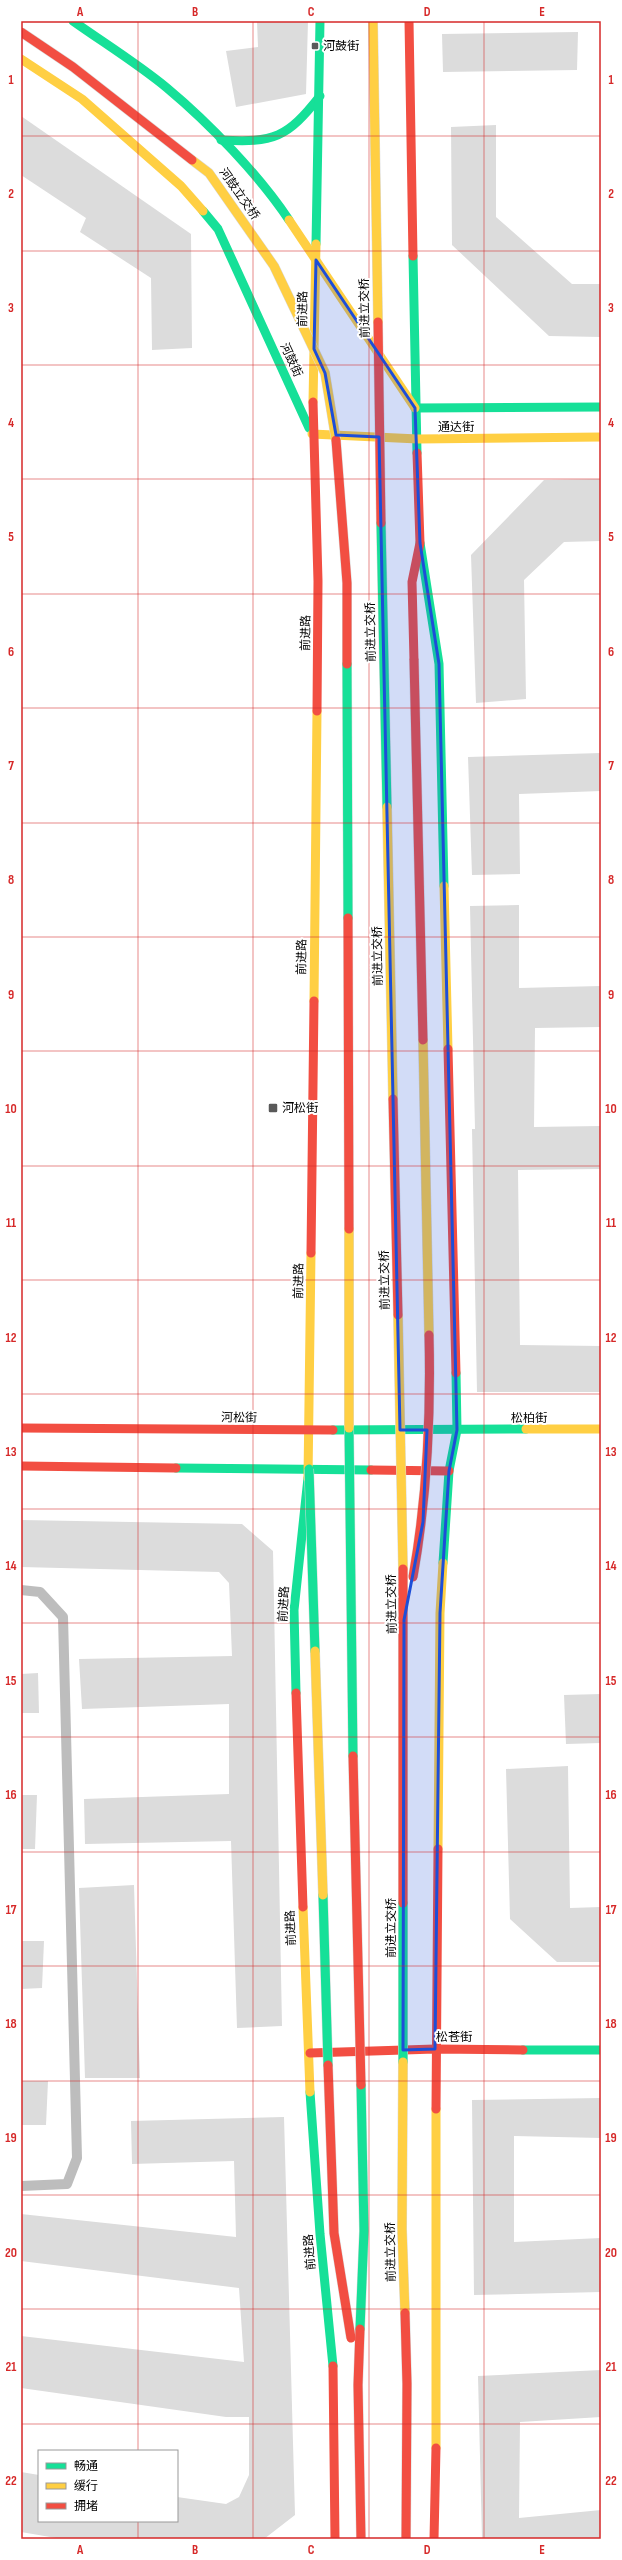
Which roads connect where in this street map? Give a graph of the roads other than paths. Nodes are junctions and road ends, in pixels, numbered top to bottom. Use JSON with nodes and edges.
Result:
{"nodes":[{"id":1,"x":72,"y":21,"type":"edge"},
{"id":2,"x":320,"y":21,"type":"edge"},
{"id":3,"x":373,"y":21,"type":"edge"},
{"id":4,"x":409,"y":21,"type":"edge"},
{"id":5,"x":21,"y":32,"type":"edge"},
{"id":6,"x":21,"y":59,"type":"edge"},
{"id":7,"x":320,"y":96,"type":"junction"},
{"id":8,"x":221,"y":140,"type":"junction"},
{"id":9,"x":316,"y":260,"type":"junction"},
{"id":10,"x":325,"y":373,"type":"joint"},
{"id":11,"x":601,"y":407,"type":"edge"},
{"id":12,"x":415,"y":408,"type":"junction"},
{"id":13,"x":312,"y":434,"type":"junction"},
{"id":14,"x":601,"y":438,"type":"edge"},
{"id":15,"x":418,"y":439,"type":"junction"},
{"id":16,"x":420,"y":543,"type":"junction"},
{"id":17,"x":21,"y":1428,"type":"edge"},
{"id":18,"x":601,"y":1429,"type":"edge"},
{"id":19,"x":310,"y":1430,"type":"junction"},
{"id":20,"x":457,"y":1430,"type":"junction"},
{"id":21,"x":21,"y":1466,"type":"edge"},
{"id":22,"x":309,"y":1468,"type":"junction"},
{"id":23,"x":449,"y":1471,"type":"junction"},
{"id":24,"x":21,"y":1590,"type":"edge"},
{"id":25,"x":404,"y":1620,"type":"junction"},
{"id":26,"x":435,"y":2049,"type":"junction"},
{"id":27,"x":601,"y":2050,"type":"edge"},
{"id":28,"x":307,"y":2053,"type":"junction"},
{"id":29,"x":21,"y":2186,"type":"edge"},
{"id":30,"x":358,"y":2385,"type":"junction"},
{"id":31,"x":335,"y":2539,"type":"edge"},
{"id":32,"x":361,"y":2539,"type":"edge"},
{"id":33,"x":406,"y":2539,"type":"edge"},
{"id":34,"x":434,"y":2539,"type":"edge"}],
"edges":[{"from":1,"to":8,"type":"main road"},
{"from":2,"to":7,"type":"main road","name":"前进路"},
{"from":3,"to":25,"type":"main road","name":"前进立交桥","bridge":true},
{"from":4,"to":12,"type":"main road"},
{"from":5,"to":10,"type":"main road","name":"河鼓立交桥","bridge":true},
{"from":6,"to":13,"type":"main road","name":"河鼓街"},
{"from":7,"to":8,"type":"main road"},
{"from":7,"to":9,"type":"main road","name":"前进路"},
{"from":8,"to":9,"type":"main road"},
{"from":9,"to":12,"type":"main road"},
{"from":9,"to":13,"type":"main road","name":"前进路"},
{"from":10,"to":30,"type":"main road","name":"前进立交桥","bridge":true},
{"from":11,"to":12,"type":"main road","name":"通达街"},
{"from":12,"to":15,"type":"main road"},
{"from":13,"to":15,"type":"main road","name":"通达街"},
{"from":13,"to":19,"type":"main road","name":"前进路"},
{"from":14,"to":15,"type":"main road","name":"通达街"},
{"from":15,"to":16,"type":"main road"},
{"from":16,"to":20,"type":"main road"},
{"from":16,"to":25,"type":"main road","bridge":true},
{"from":17,"to":19,"type":"main road","name":"河松街"},
{"from":18,"to":20,"type":"main road","name":"松柏街"},
{"from":19,"to":20,"type":"main road","name":"河松街"},
{"from":19,"to":22,"type":"main road","name":"前进路"},
{"from":20,"to":23,"type":"main road"},
{"from":21,"to":22,"type":"main road"},
{"from":22,"to":23,"type":"main road"},
{"from":22,"to":28,"type":"main road","name":"前进路"},
{"from":22,"to":30,"type":"main road","bridge":true},
{"from":23,"to":26,"type":"main road"},
{"from":24,"to":29,"type":"lane"},
{"from":25,"to":33,"type":"main road","name":"前进立交桥","bridge":true},
{"from":26,"to":27,"type":"main road","name":"松苍街"},
{"from":26,"to":28,"type":"main road","name":"松苍街"},
{"from":26,"to":34,"type":"main road"},
{"from":28,"to":31,"type":"main road","name":"前进路"},
{"from":30,"to":32,"type":"main road","name":"前进立交桥","bridge":true}]}
